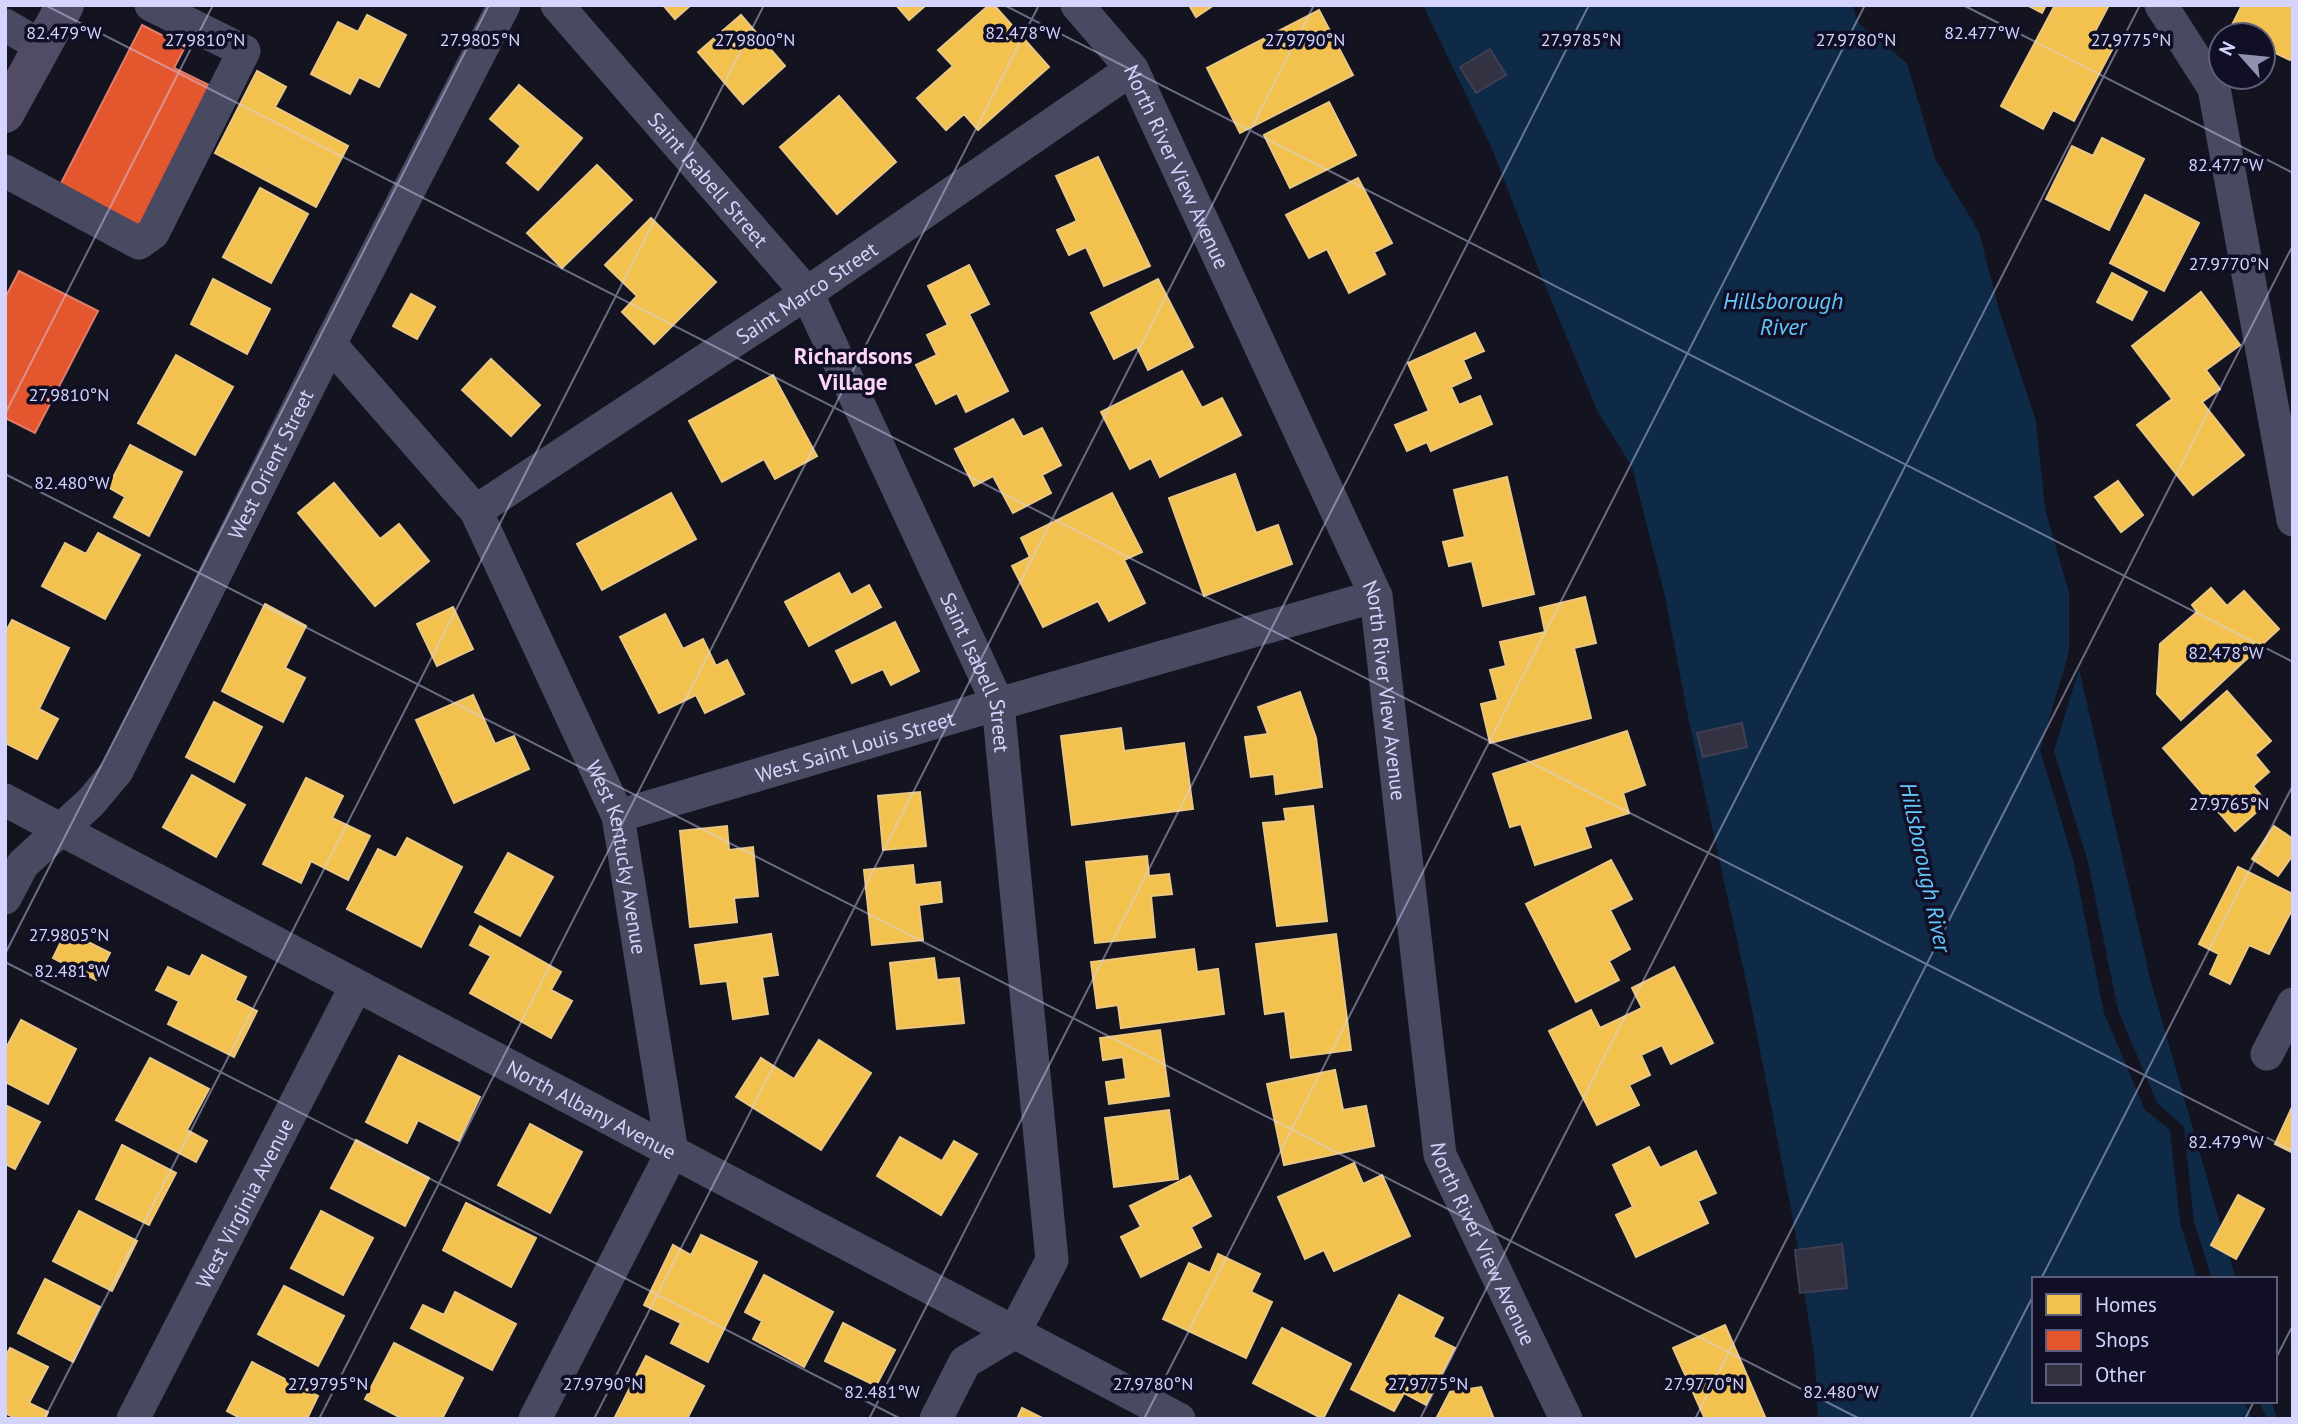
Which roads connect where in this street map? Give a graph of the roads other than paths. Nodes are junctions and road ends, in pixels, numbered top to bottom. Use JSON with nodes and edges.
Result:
{"nodes":[{"id":1,"x":65,"y":5,"type":"edge"},
{"id":2,"x":151,"y":5,"type":"edge"},
{"id":3,"x":504,"y":5,"type":"edge"},
{"id":4,"x":557,"y":5,"type":"edge"},
{"id":5,"x":1077,"y":5,"type":"edge"},
{"id":6,"x":2161,"y":5,"type":"edge"},
{"id":7,"x":5,"y":25,"type":"edge"},
{"id":8,"x":41,"y":46,"type":"junction"},
{"id":9,"x":1132,"y":69,"type":"junction"},
{"id":10,"x":5,"y":114,"type":"edge"},
{"id":11,"x":5,"y":171,"type":"edge"},
{"id":12,"x":807,"y":293,"type":"junction"},
{"id":13,"x":330,"y":344,"type":"junction"},
{"id":14,"x":476,"y":511,"type":"junction"},
{"id":15,"x":2293,"y":520,"type":"edge"},
{"id":16,"x":1376,"y":596,"type":"junction"},
{"id":17,"x":998,"y":704,"type":"junction"},
{"id":18,"x":5,"y":800,"type":"edge"},
{"id":19,"x":618,"y":816,"type":"junction"},
{"id":20,"x":60,"y":828,"type":"junction"},
{"id":21,"x":5,"y":898,"type":"edge"},
{"id":22,"x":356,"y":986,"type":"junction"},
{"id":23,"x":2293,"y":1004,"type":"edge"},
{"id":24,"x":2267,"y":1054,"type":"dead end"},
{"id":25,"x":672,"y":1152,"type":"junction"},
{"id":26,"x":1014,"y":1333,"type":"junction"},
{"id":27,"x":133,"y":1419,"type":"edge"},
{"id":28,"x":534,"y":1419,"type":"edge"},
{"id":29,"x":936,"y":1419,"type":"edge"},
{"id":30,"x":1179,"y":1419,"type":"edge"},
{"id":31,"x":1566,"y":1419,"type":"edge"}],
"edges":[{"from":1,"to":8,"type":"main road"},
{"from":2,"to":11,"type":"street"},
{"from":3,"to":13,"type":"street","name":"West Orient Street"},
{"from":4,"to":12,"type":"street","name":"Saint Isabell Street"},
{"from":5,"to":9,"type":"street","name":"North River View Avenue"},
{"from":6,"to":15,"type":"street"},
{"from":7,"to":8,"type":"street"},
{"from":8,"to":10,"type":"main road"},
{"from":9,"to":12,"type":"street","name":"Saint Marco Street"},
{"from":9,"to":16,"type":"street","name":"North River View Avenue"},
{"from":12,"to":14,"type":"street","name":"Saint Marco Street"},
{"from":12,"to":17,"type":"street","name":"Saint Isabell Street"},
{"from":13,"to":14,"type":"street","name":"West Kentucky Avenue"},
{"from":13,"to":20,"type":"street","name":"West Orient Street"},
{"from":14,"to":19,"type":"street","name":"West Kentucky Avenue"},
{"from":16,"to":17,"type":"street","name":"West Saint Louis Street"},
{"from":16,"to":31,"type":"street","name":"North River View Avenue"},
{"from":17,"to":19,"type":"street","name":"West Saint Louis Street"},
{"from":17,"to":26,"type":"street","name":"Saint Isabell Street"},
{"from":18,"to":20,"type":"street","name":"North Albany Avenue"},
{"from":19,"to":25,"type":"street","name":"West Kentucky Avenue"},
{"from":20,"to":21,"type":"street","name":"West Orient Street"},
{"from":20,"to":22,"type":"street","name":"North Albany Avenue"},
{"from":22,"to":25,"type":"street","name":"North Albany Avenue"},
{"from":22,"to":27,"type":"street","name":"West Virginia Avenue"},
{"from":23,"to":24,"type":"street"},
{"from":25,"to":26,"type":"street","name":"North Albany Avenue"},
{"from":25,"to":28,"type":"street"},
{"from":26,"to":29,"type":"street"},
{"from":26,"to":30,"type":"street","name":"North Albany Avenue"}]}
